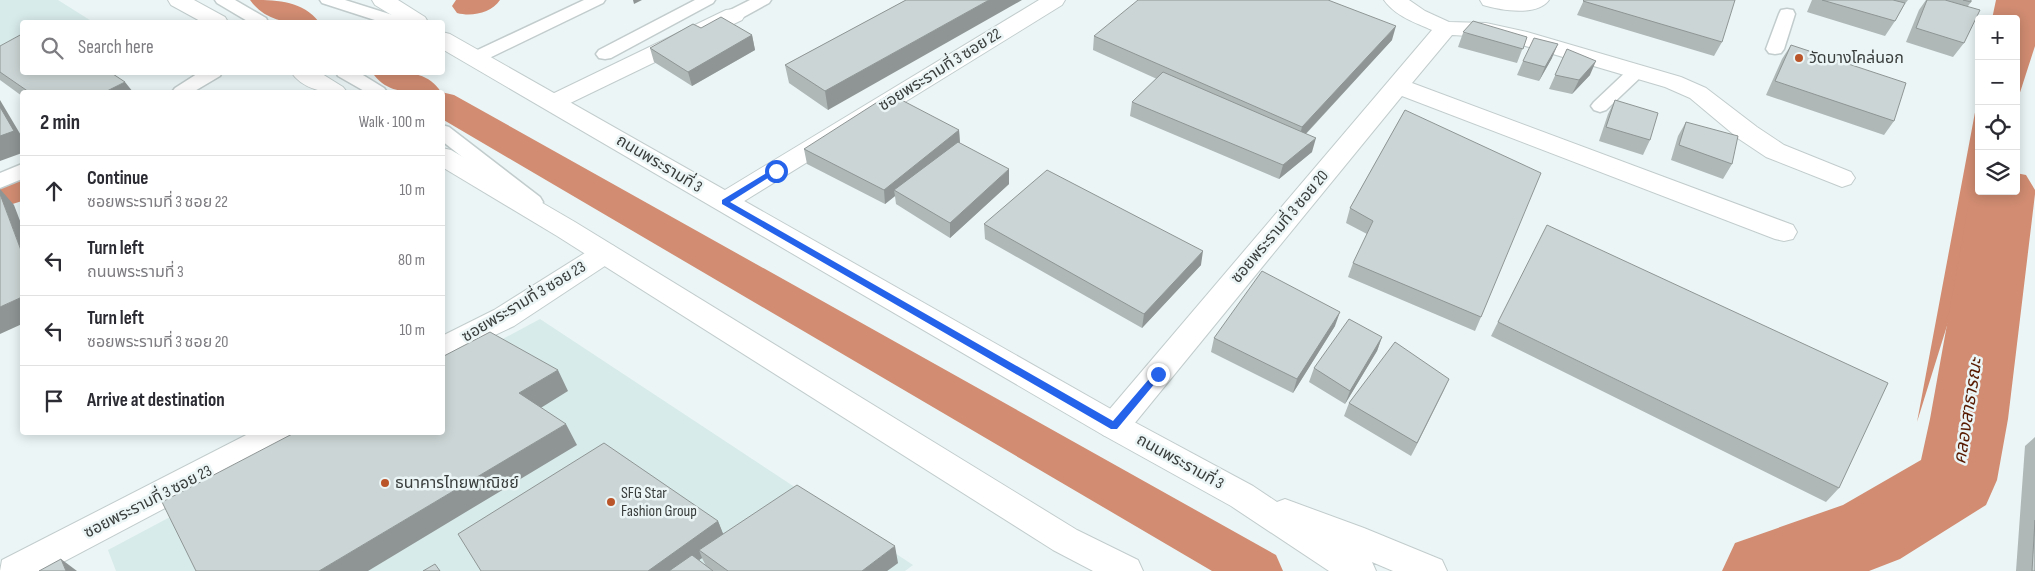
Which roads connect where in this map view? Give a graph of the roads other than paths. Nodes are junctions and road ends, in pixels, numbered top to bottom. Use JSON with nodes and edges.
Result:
{"nodes":[{"id":1,"x":179,"y":0,"type":"edge"},
{"id":2,"x":223,"y":0,"type":"edge"},
{"id":3,"x":328,"y":0,"type":"edge"},
{"id":4,"x":383,"y":0,"type":"edge"},
{"id":5,"x":597,"y":0,"type":"edge"},
{"id":6,"x":707,"y":0,"type":"edge"},
{"id":7,"x":763,"y":0,"type":"edge"},
{"id":8,"x":1054,"y":0,"type":"edge"},
{"id":9,"x":1395,"y":0,"type":"edge"},
{"id":10,"x":1490,"y":0,"type":"edge"},
{"id":11,"x":1538,"y":0,"type":"edge"},
{"id":12,"x":1791,"y":5,"type":"edge"},
{"id":13,"x":734,"y":15,"type":"joint"},
{"id":14,"x":214,"y":20,"type":"edge"},
{"id":15,"x":257,"y":20,"type":"edge"},
{"id":16,"x":390,"y":20,"type":"edge"},
{"id":17,"x":414,"y":20,"type":"edge"},
{"id":18,"x":1446,"y":28,"type":"junction"},
{"id":19,"x":445,"y":40,"type":"edge"},
{"id":20,"x":1775,"y":49,"type":"dead end"},
{"id":21,"x":605,"y":54,"type":"dead end"},
{"id":22,"x":477,"y":57,"type":"junction"},
{"id":23,"x":1638,"y":71,"type":"junction"},
{"id":24,"x":209,"y":75,"type":"edge"},
{"id":25,"x":307,"y":75,"type":"edge"},
{"id":26,"x":349,"y":75,"type":"edge"},
{"id":27,"x":1397,"y":86,"type":"junction"},
{"id":28,"x":183,"y":90,"type":"edge"},
{"id":29,"x":332,"y":90,"type":"edge"},
{"id":30,"x":375,"y":90,"type":"edge"},
{"id":31,"x":554,"y":102,"type":"junction"},
{"id":32,"x":1600,"y":106,"type":"dead end"},
{"id":33,"x":445,"y":133,"type":"edge"},
{"id":34,"x":445,"y":158,"type":"edge"},
{"id":35,"x":20,"y":172,"type":"edge"},
{"id":36,"x":1842,"y":178,"type":"dead end"},
{"id":37,"x":0,"y":181,"type":"edge"},
{"id":38,"x":724,"y":202,"type":"junction"},
{"id":39,"x":566,"y":229,"type":"junction"},
{"id":40,"x":1784,"y":232,"type":"dead end"},
{"id":41,"x":605,"y":253,"type":"junction"},
{"id":42,"x":445,"y":348,"type":"edge"},
{"id":43,"x":1114,"y":426,"type":"junction"},
{"id":44,"x":275,"y":435,"type":"edge"},
{"id":45,"x":1242,"y":496,"type":"junction"},
{"id":46,"x":1065,"y":540,"type":"junction"},
{"id":47,"x":14,"y":571,"type":"edge"},
{"id":48,"x":1102,"y":571,"type":"edge"},
{"id":49,"x":1126,"y":571,"type":"edge"},
{"id":50,"x":1359,"y":571,"type":"edge"},
{"id":51,"x":1430,"y":571,"type":"edge"}],
"edges":[{"from":1,"to":14,"type":"street"},
{"from":2,"to":15,"type":"lane"},
{"from":3,"to":16,"type":"lane"},
{"from":4,"to":17,"type":"street"},
{"from":5,"to":22,"type":"lane"},
{"from":6,"to":21,"type":"lane"},
{"from":7,"to":13,"type":"lane"},
{"from":8,"to":38,"type":"street","name":"ซอยพระรามที่ 3 ซอย 22"},
{"from":9,"to":18,"type":"street"},
{"from":10,"to":11,"type":"street"},
{"from":12,"to":20,"type":"lane"},
{"from":13,"to":31,"type":"street"},
{"from":18,"to":23,"type":"street"},
{"from":18,"to":27,"type":"street","name":"ซอยพระรามที่ 3 ซอย 20"},
{"from":19,"to":22,"type":"street","name":"ถนนพระรามที่ 3"},
{"from":22,"to":31,"type":"street","name":"ถนนพระรามที่ 3"},
{"from":23,"to":32,"type":"lane"},
{"from":23,"to":36,"type":"street"},
{"from":24,"to":28,"type":"lane"},
{"from":25,"to":29,"type":"street"},
{"from":26,"to":30,"type":"lane"},
{"from":27,"to":40,"type":"street"},
{"from":27,"to":43,"type":"street","name":"ซอยพระรามที่ 3 ซอย 20"},
{"from":31,"to":38,"type":"street","name":"ถนนพระรามที่ 3"},
{"from":33,"to":39,"type":"lane"},
{"from":34,"to":39,"type":"street"},
{"from":35,"to":37,"type":"lane"},
{"from":38,"to":43,"type":"street","name":"ถนนพระรามที่ 3"},
{"from":39,"to":41,"type":"street"},
{"from":41,"to":42,"type":"street","name":"ซอยพระรามที่ 3 ซอย 23"},
{"from":41,"to":46,"type":"street"},
{"from":43,"to":45,"type":"street","name":"ถนนพระรามที่ 3"},
{"from":44,"to":47,"type":"street","name":"ซอยพระรามที่ 3 ซอย 23"},
{"from":45,"to":50,"type":"street","name":"ถนนพระรามที่ 3"},
{"from":45,"to":51,"type":"street","name":"ถนนพระรามที่ 3"},
{"from":46,"to":48,"type":"street"},
{"from":46,"to":49,"type":"street"}]}
